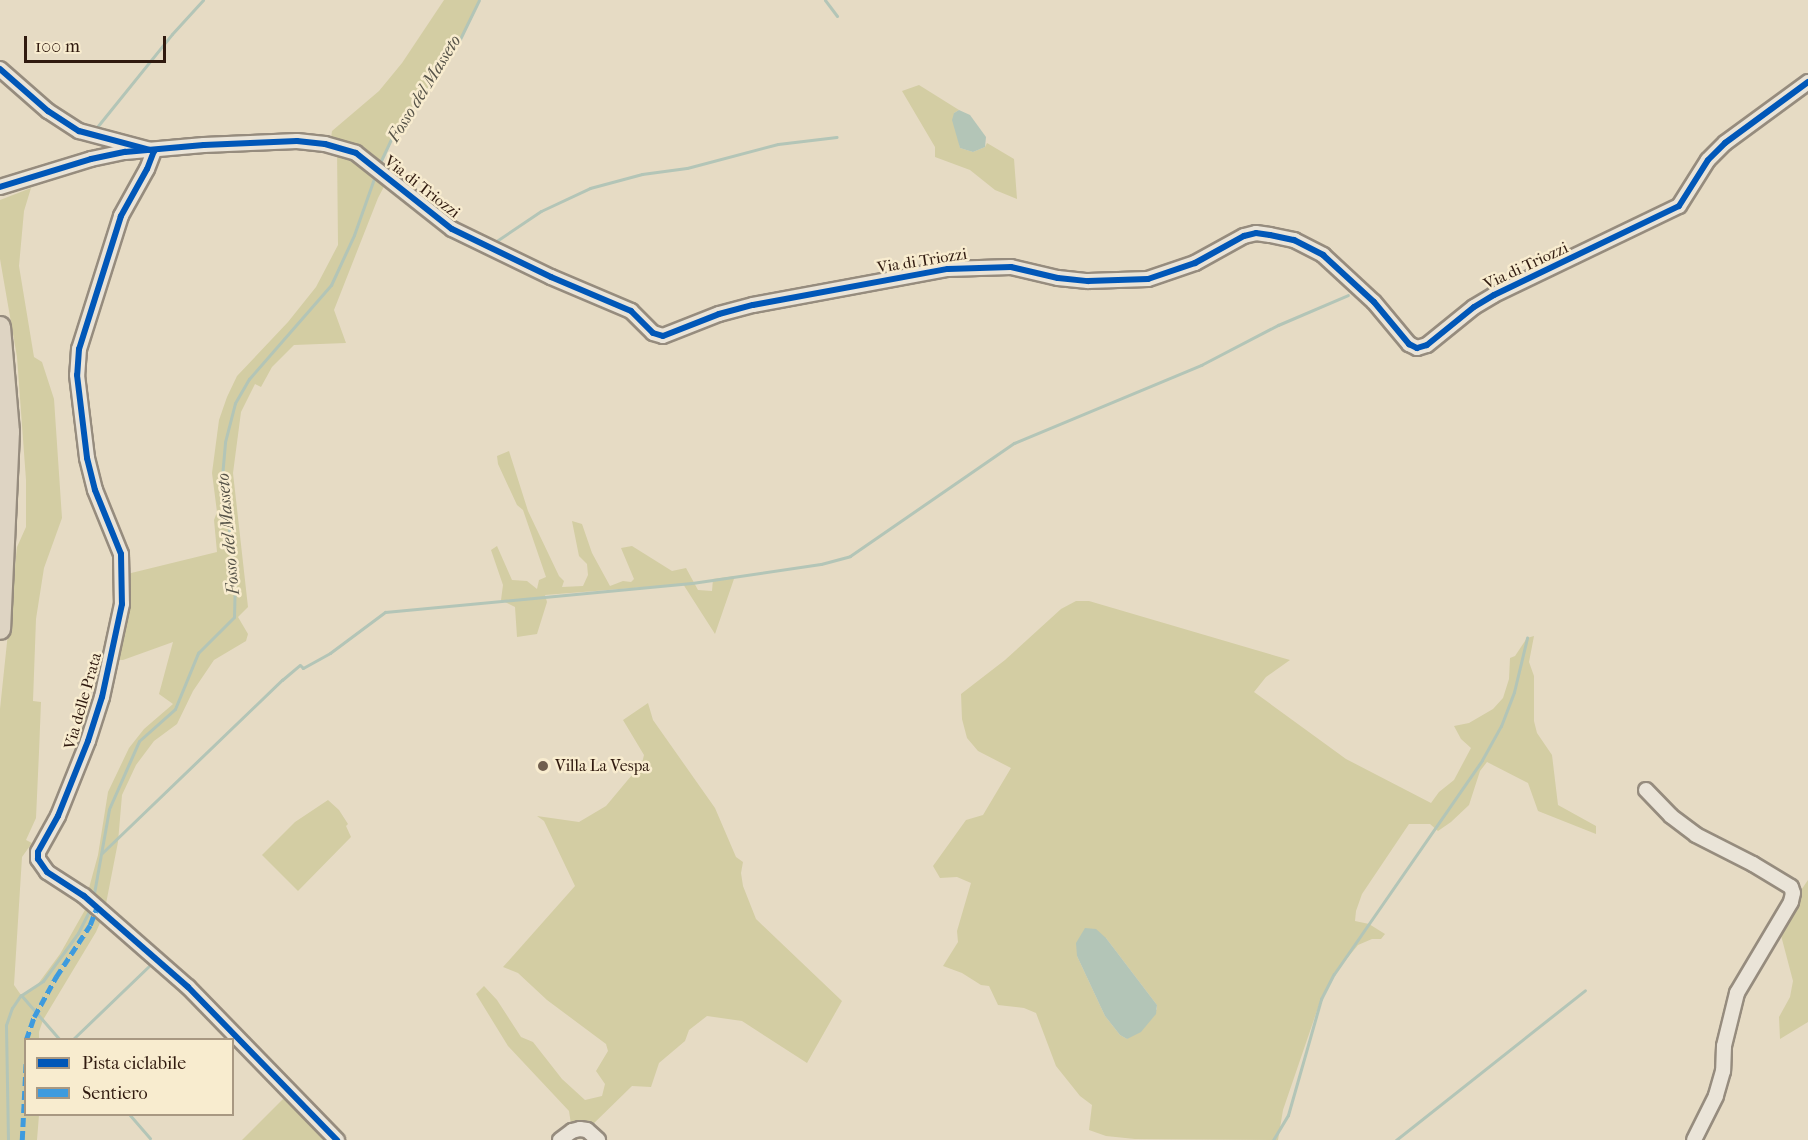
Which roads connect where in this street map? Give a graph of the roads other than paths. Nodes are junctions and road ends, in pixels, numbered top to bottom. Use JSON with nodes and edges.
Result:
{"nodes":[{"id":1,"x":0,"y":69,"type":"edge"},
{"id":2,"x":1808,"y":82,"type":"edge"},
{"id":3,"x":154,"y":151,"type":"junction"},
{"id":4,"x":6,"y":185,"type":"edge"},
{"id":5,"x":0,"y":327,"type":"edge"},
{"id":6,"x":0,"y":629,"type":"edge"},
{"id":7,"x":1646,"y":790,"type":"dead end"},
{"id":8,"x":337,"y":1140,"type":"edge"},
{"id":9,"x":560,"y":1140,"type":"edge"},
{"id":10,"x":598,"y":1140,"type":"edge"},
{"id":11,"x":1694,"y":1140,"type":"edge"}],
"edges":[{"from":1,"to":3,"type":"street"},
{"from":2,"to":3,"type":"street","name":"Via di Triozzi"},
{"from":3,"to":4,"type":"street","name":"Via di Triozzi"},
{"from":3,"to":8,"type":"street","name":"Via delle Prata"},
{"from":5,"to":6,"type":"highway"},
{"from":7,"to":11,"type":"street"},
{"from":9,"to":10,"type":"street"}]}
